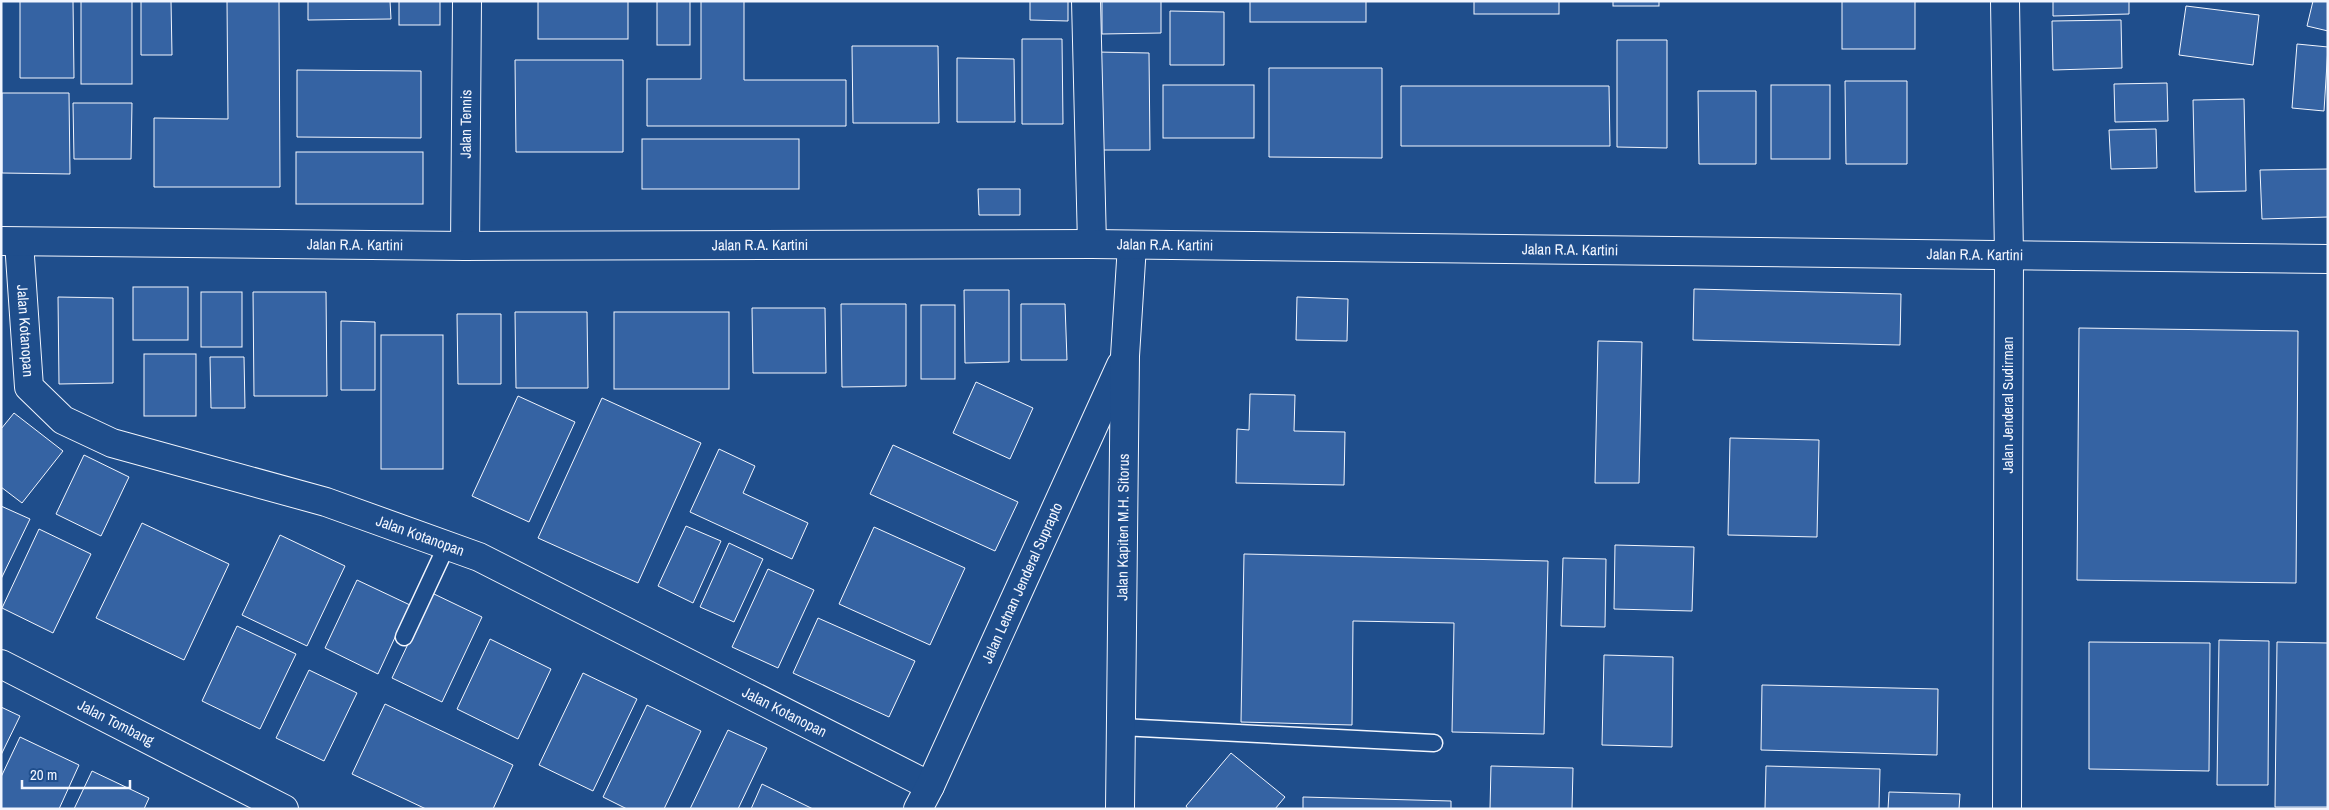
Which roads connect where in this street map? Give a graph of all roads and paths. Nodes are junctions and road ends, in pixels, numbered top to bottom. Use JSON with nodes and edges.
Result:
{"nodes":[{"id":1,"x":467,"y":1,"type":"edge"},
{"id":2,"x":1086,"y":1,"type":"edge"},
{"id":3,"x":2005,"y":1,"type":"edge"},
{"id":4,"x":10,"y":241,"type":"edge"},
{"id":5,"x":1092,"y":244,"type":"junction"},
{"id":6,"x":1132,"y":245,"type":"junction"},
{"id":7,"x":465,"y":246,"type":"junction"},
{"id":8,"x":2009,"y":256,"type":"junction"},
{"id":9,"x":2328,"y":259,"type":"edge"},
{"id":10,"x":1125,"y":356,"type":"junction"},
{"id":11,"x":446,"y":547,"type":"junction"},
{"id":12,"x":404,"y":637,"type":"dead end"},
{"id":13,"x":1,"y":664,"type":"edge"},
{"id":14,"x":1121,"y":727,"type":"junction"},
{"id":15,"x":1434,"y":743,"type":"dead end"},
{"id":16,"x":924,"y":797,"type":"edge"},
{"id":17,"x":284,"y":809,"type":"edge"},
{"id":18,"x":1120,"y":809,"type":"edge"},
{"id":19,"x":2007,"y":809,"type":"edge"}],
"edges":[{"from":1,"to":7,"type":"street","name":"Jalan Tennis"},
{"from":2,"to":5,"type":"street"},
{"from":3,"to":8,"type":"street","name":"Jalan Jenderal Sudirman"},
{"from":4,"to":7,"type":"street","name":"Jalan R.A. Kartini"},
{"from":4,"to":11,"type":"street","name":"Jalan Kotanopan"},
{"from":5,"to":6,"type":"street","name":"Jalan R.A. Kartini"},
{"from":5,"to":7,"type":"street","name":"Jalan R.A. Kartini"},
{"from":6,"to":8,"type":"street","name":"Jalan R.A. Kartini"},
{"from":6,"to":10,"type":"street","name":"Jalan Kapiten M.H. Sitorus"},
{"from":8,"to":9,"type":"street","name":"Jalan R.A. Kartini"},
{"from":8,"to":19,"type":"street","name":"Jalan Jenderal Sudirman"},
{"from":10,"to":14,"type":"street","name":"Jalan Kapiten M.H. Sitorus"},
{"from":10,"to":16,"type":"street","name":"Jalan Letnan Jenderal Suprapto"},
{"from":11,"to":12,"type":"lane"},
{"from":11,"to":16,"type":"street","name":"Jalan Kotanopan"},
{"from":13,"to":17,"type":"street","name":"Jalan Tombang"},
{"from":14,"to":15,"type":"lane"},
{"from":14,"to":18,"type":"street","name":"Jalan Kapiten M.H. Sitorus"}]}
